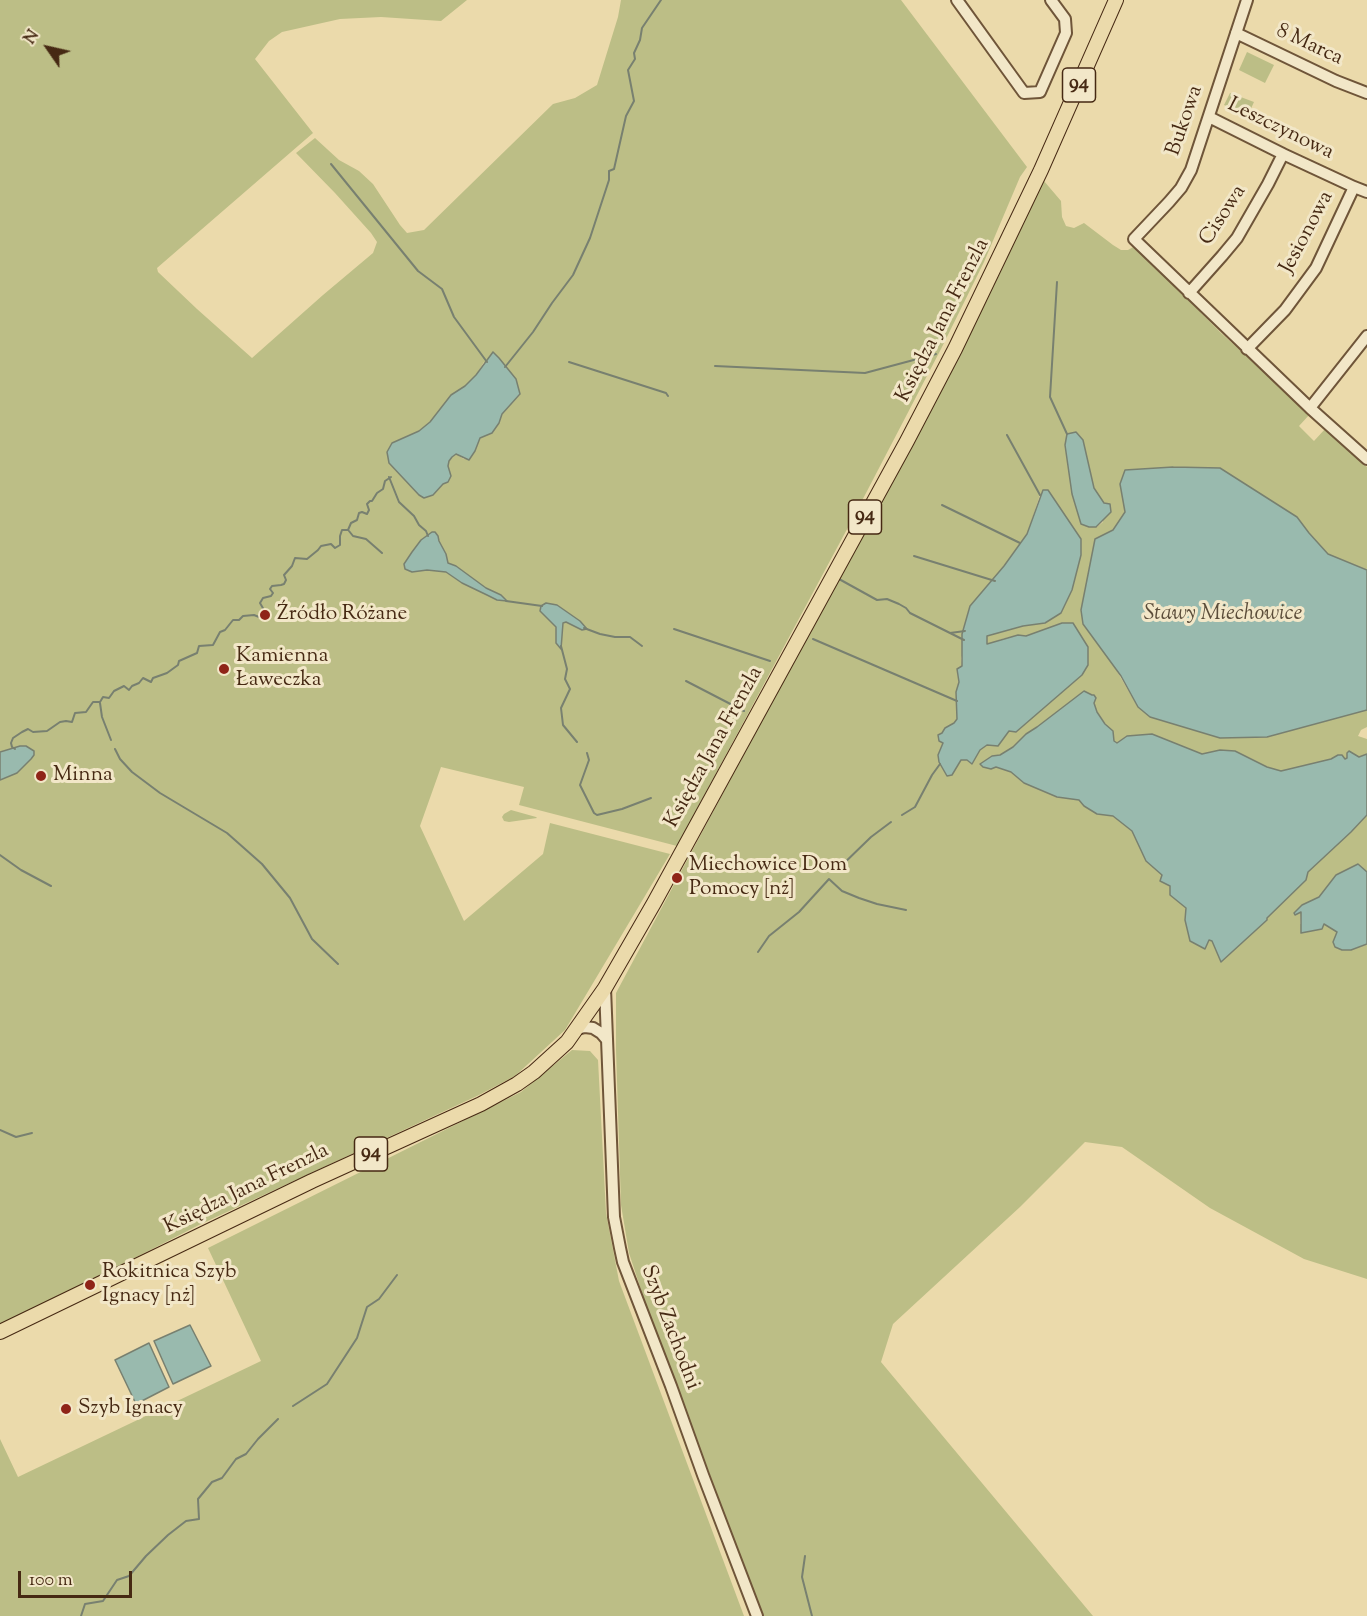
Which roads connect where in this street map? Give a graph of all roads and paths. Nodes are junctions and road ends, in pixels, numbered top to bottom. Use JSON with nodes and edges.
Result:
{"nodes":[{"id":1,"x":957,"y":0,"type":"edge"},
{"id":2,"x":1051,"y":0,"type":"edge"},
{"id":3,"x":1116,"y":0,"type":"edge"},
{"id":4,"x":1247,"y":0,"type":"edge"},
{"id":5,"x":1236,"y":33,"type":"junction"},
{"id":6,"x":1367,"y":93,"type":"edge"},
{"id":7,"x":1209,"y":117,"type":"junction"},
{"id":8,"x":1283,"y":154,"type":"junction"},
{"id":9,"x":1354,"y":187,"type":"junction"},
{"id":10,"x":1367,"y":192,"type":"edge"},
{"id":11,"x":1189,"y":293,"type":"junction"},
{"id":12,"x":1367,"y":336,"type":"edge"},
{"id":13,"x":1247,"y":349,"type":"junction"},
{"id":14,"x":1310,"y":408,"type":"junction"},
{"id":15,"x":1367,"y":459,"type":"edge"},
{"id":16,"x":605,"y":988,"type":"junction"},
{"id":17,"x":577,"y":1029,"type":"junction"},
{"id":18,"x":607,"y":1040,"type":"junction"},
{"id":19,"x":0,"y":1332,"type":"edge"},
{"id":20,"x":757,"y":1616,"type":"edge"}],
"edges":[{"from":1,"to":2,"type":"street"},
{"from":3,"to":16,"type":"main road","name":"Księdza Jana Frenzla","number":"94"},
{"from":4,"to":5,"type":"street","name":"Bukowa"},
{"from":5,"to":6,"type":"street","name":"8 Marca"},
{"from":5,"to":7,"type":"street","name":"Bukowa"},
{"from":7,"to":8,"type":"street","name":"Leszczynowa"},
{"from":7,"to":11,"type":"street","name":"Bukowa"},
{"from":8,"to":9,"type":"street","name":"Leszczynowa"},
{"from":8,"to":11,"type":"street","name":"Cisowa"},
{"from":9,"to":10,"type":"street","name":"Leszczynowa"},
{"from":9,"to":13,"type":"street","name":"Jesionowa"},
{"from":11,"to":13,"type":"street"},
{"from":12,"to":14,"type":"street"},
{"from":13,"to":14,"type":"street"},
{"from":14,"to":15,"type":"street"},
{"from":16,"to":17,"type":"main road","name":"Księdza Jana Frenzla","number":"94"},
{"from":16,"to":18,"type":"street","name":"Szyb Zachodni"},
{"from":17,"to":18,"type":"street"},
{"from":17,"to":19,"type":"main road","name":"Księdza Jana Frenzla","number":"94"},
{"from":18,"to":20,"type":"street","name":"Szyb Zachodni"}]}
